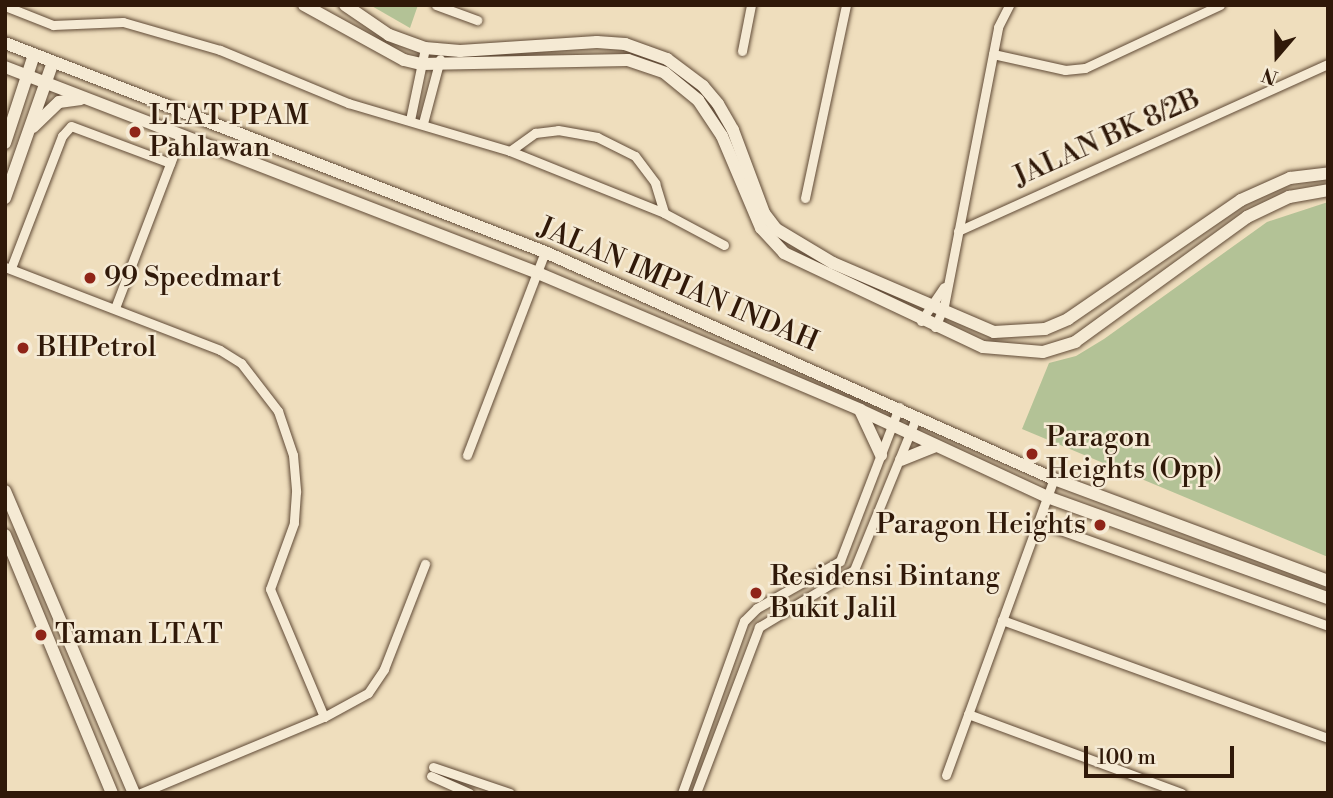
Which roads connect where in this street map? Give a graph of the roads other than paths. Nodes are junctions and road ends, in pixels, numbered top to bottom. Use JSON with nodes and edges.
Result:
{"nodes":[{"id":1,"x":304,"y":5,"type":"edge"},
{"id":2,"x":345,"y":5,"type":"edge"},
{"id":3,"x":436,"y":5,"type":"edge"},
{"id":4,"x":751,"y":5,"type":"edge"},
{"id":5,"x":846,"y":5,"type":"edge"},
{"id":6,"x":1009,"y":5,"type":"edge"},
{"id":7,"x":1220,"y":5,"type":"edge"},
{"id":8,"x":5,"y":6,"type":"edge"},
{"id":9,"x":477,"y":20,"type":"dead end"},
{"id":10,"x":5,"y":43,"type":"edge"},
{"id":11,"x":425,"y":48,"type":"junction"},
{"id":12,"x":441,"y":51,"type":"junction"},
{"id":13,"x":742,"y":51,"type":"dead end"},
{"id":14,"x":993,"y":54,"type":"junction"},
{"id":15,"x":34,"y":55,"type":"junction"},
{"id":16,"x":53,"y":62,"type":"junction"},
{"id":17,"x":422,"y":64,"type":"junction"},
{"id":18,"x":1328,"y":64,"type":"edge"},
{"id":19,"x":438,"y":66,"type":"junction"},
{"id":20,"x":5,"y":67,"type":"edge"},
{"id":21,"x":27,"y":75,"type":"junction"},
{"id":22,"x":46,"y":83,"type":"junction"},
{"id":23,"x":85,"y":98,"type":"junction"},
{"id":24,"x":410,"y":120,"type":"junction"},
{"id":25,"x":424,"y":123,"type":"junction"},
{"id":26,"x":27,"y":135,"type":"junction"},
{"id":27,"x":181,"y":135,"type":"junction"},
{"id":28,"x":5,"y":143,"type":"edge"},
{"id":29,"x":510,"y":151,"type":"junction"},
{"id":30,"x":170,"y":163,"type":"junction"},
{"id":31,"x":1328,"y":173,"type":"edge"},
{"id":32,"x":1328,"y":190,"type":"edge"},
{"id":33,"x":5,"y":198,"type":"edge"},
{"id":34,"x":805,"y":198,"type":"dead end"},
{"id":35,"x":664,"y":213,"type":"junction"},
{"id":36,"x":958,"y":230,"type":"junction"},
{"id":37,"x":724,"y":246,"type":"dead end"},
{"id":38,"x":545,"y":253,"type":"junction"},
{"id":39,"x":8,"y":267,"type":"edge"},
{"id":40,"x":538,"y":273,"type":"junction"},
{"id":41,"x":115,"y":308,"type":"junction"},
{"id":42,"x":936,"y":309,"type":"junction"},
{"id":43,"x":921,"y":321,"type":"junction"},
{"id":44,"x":936,"y":327,"type":"junction"},
{"id":45,"x":899,"y":407,"type":"junction"},
{"id":46,"x":860,"y":410,"type":"junction"},
{"id":47,"x":917,"y":416,"type":"junction"},
{"id":48,"x":892,"y":425,"type":"junction"},
{"id":49,"x":911,"y":433,"type":"junction"},
{"id":50,"x":936,"y":446,"type":"junction"},
{"id":51,"x":467,"y":455,"type":"dead end"},
{"id":52,"x":881,"y":455,"type":"junction"},
{"id":53,"x":901,"y":460,"type":"junction"},
{"id":54,"x":1054,"y":479,"type":"junction"},
{"id":55,"x":6,"y":495,"type":"edge"},
{"id":56,"x":1047,"y":497,"type":"junction"},
{"id":57,"x":1038,"y":522,"type":"junction"},
{"id":58,"x":5,"y":535,"type":"edge"},
{"id":59,"x":425,"y":564,"type":"dead end"},
{"id":60,"x":1328,"y":581,"type":"edge"},
{"id":61,"x":1328,"y":598,"type":"edge"},
{"id":62,"x":1002,"y":620,"type":"junction"},
{"id":63,"x":1328,"y":626,"type":"edge"},
{"id":64,"x":90,"y":695,"type":"junction"},
{"id":65,"x":71,"y":702,"type":"junction"},
{"id":66,"x":968,"y":714,"type":"junction"},
{"id":67,"x":324,"y":717,"type":"junction"},
{"id":68,"x":1328,"y":738,"type":"edge"},
{"id":69,"x":457,"y":772,"type":"junction"},
{"id":70,"x":946,"y":775,"type":"dead end"},
{"id":71,"x":452,"y":786,"type":"junction"},
{"id":72,"x":112,"y":793,"type":"edge"},
{"id":73,"x":134,"y":793,"type":"edge"},
{"id":74,"x":141,"y":793,"type":"edge"},
{"id":75,"x":469,"y":793,"type":"edge"},
{"id":76,"x":510,"y":793,"type":"edge"},
{"id":77,"x":682,"y":793,"type":"edge"},
{"id":78,"x":696,"y":793,"type":"edge"},
{"id":79,"x":1182,"y":793,"type":"edge"}],
"edges":[{"from":1,"to":17,"type":"street"},
{"from":2,"to":11,"type":"street"},
{"from":3,"to":9,"type":"street"},
{"from":4,"to":13,"type":"street"},
{"from":5,"to":34,"type":"street"},
{"from":6,"to":14,"type":"street"},
{"from":7,"to":14,"type":"street"},
{"from":8,"to":24,"type":"street"},
{"from":10,"to":15,"type":"street","name":"JALAN IMPIAN INDAH"},
{"from":11,"to":12,"type":"street"},
{"from":11,"to":17,"type":"street"},
{"from":12,"to":19,"type":"street"},
{"from":12,"to":42,"type":"street"},
{"from":14,"to":36,"type":"street"},
{"from":15,"to":16,"type":"street","name":"JALAN IMPIAN INDAH"},
{"from":15,"to":21,"type":"street"},
{"from":16,"to":22,"type":"street"},
{"from":16,"to":38,"type":"street","name":"JALAN IMPIAN INDAH"},
{"from":17,"to":19,"type":"street"},
{"from":17,"to":24,"type":"street"},
{"from":18,"to":36,"type":"street","name":"JALAN BK 8/2B"},
{"from":19,"to":25,"type":"street"},
{"from":19,"to":43,"type":"street"},
{"from":20,"to":21,"type":"street","name":"JALAN IMPIAN INDAH"},
{"from":21,"to":22,"type":"street","name":"JALAN IMPIAN INDAH"},
{"from":21,"to":28,"type":"street"},
{"from":22,"to":23,"type":"street","name":"JALAN IMPIAN INDAH"},
{"from":22,"to":26,"type":"street"},
{"from":23,"to":26,"type":"street"},
{"from":23,"to":27,"type":"street","name":"JALAN IMPIAN INDAH"},
{"from":24,"to":25,"type":"street"},
{"from":25,"to":29,"type":"street"},
{"from":26,"to":33,"type":"street"},
{"from":27,"to":30,"type":"street"},
{"from":27,"to":40,"type":"street","name":"JALAN IMPIAN INDAH"},
{"from":29,"to":35,"type":"street"},
{"from":29,"to":35,"type":"street"},
{"from":30,"to":39,"type":"street"},
{"from":30,"to":41,"type":"street"},
{"from":31,"to":42,"type":"street"},
{"from":32,"to":44,"type":"street"},
{"from":35,"to":37,"type":"street"},
{"from":36,"to":42,"type":"street"},
{"from":38,"to":40,"type":"street"},
{"from":38,"to":45,"type":"street","name":"JALAN IMPIAN INDAH"},
{"from":39,"to":41,"type":"street"},
{"from":40,"to":46,"type":"street","name":"JALAN IMPIAN INDAH"},
{"from":40,"to":51,"type":"street"},
{"from":41,"to":67,"type":"street"},
{"from":42,"to":43,"type":"street"},
{"from":42,"to":44,"type":"street"},
{"from":43,"to":44,"type":"street"},
{"from":45,"to":47,"type":"street","name":"JALAN IMPIAN INDAH"},
{"from":45,"to":48,"type":"street"},
{"from":46,"to":48,"type":"street","name":"JALAN IMPIAN INDAH"},
{"from":46,"to":52,"type":"street"},
{"from":47,"to":49,"type":"street"},
{"from":47,"to":54,"type":"street","name":"JALAN IMPIAN INDAH"},
{"from":48,"to":49,"type":"street","name":"JALAN IMPIAN INDAH"},
{"from":48,"to":52,"type":"street"},
{"from":49,"to":50,"type":"street","name":"JALAN IMPIAN INDAH"},
{"from":49,"to":53,"type":"street"},
{"from":50,"to":53,"type":"street"},
{"from":50,"to":56,"type":"street","name":"JALAN IMPIAN INDAH"},
{"from":52,"to":77,"type":"street"},
{"from":53,"to":78,"type":"street"},
{"from":54,"to":56,"type":"street"},
{"from":54,"to":60,"type":"street","name":"JALAN IMPIAN INDAH"},
{"from":55,"to":64,"type":"street"},
{"from":56,"to":57,"type":"street"},
{"from":56,"to":61,"type":"street","name":"JALAN IMPIAN INDAH"},
{"from":57,"to":62,"type":"street"},
{"from":57,"to":63,"type":"street"},
{"from":58,"to":65,"type":"street"},
{"from":59,"to":67,"type":"street"},
{"from":62,"to":66,"type":"street"},
{"from":62,"to":68,"type":"street"},
{"from":64,"to":65,"type":"street"},
{"from":64,"to":73,"type":"street"},
{"from":65,"to":72,"type":"street"},
{"from":66,"to":70,"type":"street"},
{"from":66,"to":79,"type":"street"},
{"from":67,"to":74,"type":"street"},
{"from":69,"to":71,"type":"street"},
{"from":69,"to":71,"type":"street"},
{"from":69,"to":76,"type":"street"},
{"from":71,"to":75,"type":"street"}]}
